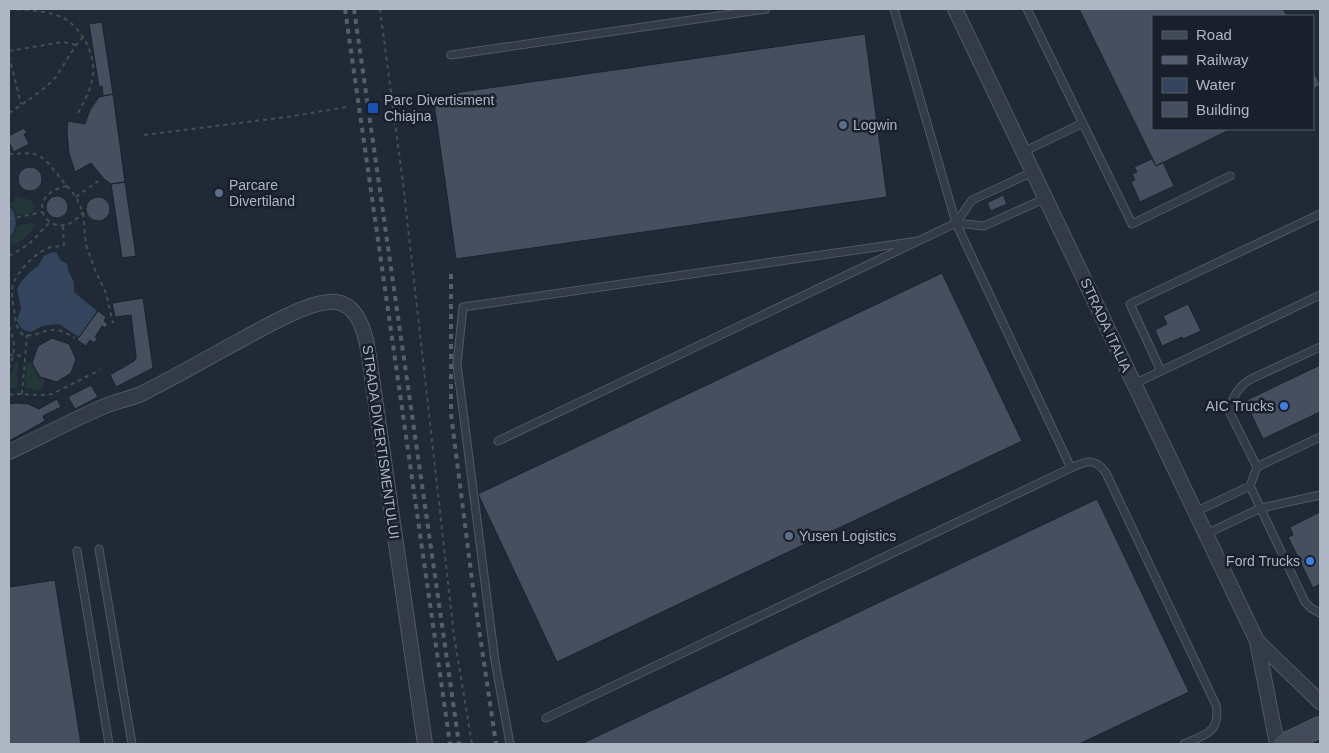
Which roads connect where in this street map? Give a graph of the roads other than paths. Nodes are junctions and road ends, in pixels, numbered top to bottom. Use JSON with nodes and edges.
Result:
{"nodes":[{"id":1,"x":766,"y":9,"type":"edge"},
{"id":2,"x":894,"y":9,"type":"edge"},
{"id":3,"x":955,"y":9,"type":"edge"},
{"id":4,"x":1027,"y":9,"type":"edge"},
{"id":5,"x":451,"y":55,"type":"dead end"},
{"id":6,"x":1083,"y":123,"type":"junction"},
{"id":7,"x":1023,"y":152,"type":"junction"},
{"id":8,"x":1033,"y":172,"type":"junction"},
{"id":9,"x":1230,"y":176,"type":"dead end"},
{"id":10,"x":1046,"y":198,"type":"junction"},
{"id":11,"x":1320,"y":214,"type":"edge"},
{"id":12,"x":956,"y":223,"type":"junction"},
{"id":13,"x":918,"y":241,"type":"junction"},
{"id":14,"x":1320,"y":295,"type":"edge"},
{"id":15,"x":1320,"y":347,"type":"edge"},
{"id":16,"x":1161,"y":371,"type":"junction"},
{"id":17,"x":1134,"y":384,"type":"junction"},
{"id":18,"x":1320,"y":437,"type":"edge"},
{"id":19,"x":498,"y":441,"type":"dead end"},
{"id":20,"x":9,"y":452,"type":"edge"},
{"id":21,"x":1071,"y":468,"type":"junction"},
{"id":22,"x":1257,"y":468,"type":"junction"},
{"id":23,"x":1250,"y":486,"type":"junction"},
{"id":24,"x":1320,"y":495,"type":"edge"},
{"id":25,"x":1261,"y":508,"type":"junction"},
{"id":26,"x":1195,"y":512,"type":"junction"},
{"id":27,"x":1206,"y":534,"type":"junction"},
{"id":28,"x":100,"y":549,"type":"dead end"},
{"id":29,"x":77,"y":551,"type":"dead end"},
{"id":30,"x":1320,"y":613,"type":"edge"},
{"id":31,"x":1257,"y":642,"type":"junction"},
{"id":32,"x":1320,"y":702,"type":"edge"},
{"id":33,"x":546,"y":718,"type":"dead end"},
{"id":34,"x":1320,"y":727,"type":"edge"},
{"id":35,"x":109,"y":744,"type":"edge"},
{"id":36,"x":132,"y":744,"type":"edge"},
{"id":37,"x":425,"y":744,"type":"edge"},
{"id":38,"x":510,"y":744,"type":"edge"},
{"id":39,"x":1184,"y":744,"type":"edge"},
{"id":40,"x":1277,"y":744,"type":"edge"},
{"id":41,"x":1284,"y":744,"type":"edge"}],
"edges":[{"from":1,"to":5,"type":"lane"},
{"from":2,"to":12,"type":"lane"},
{"from":3,"to":7,"type":"street","name":"STRADA ITALIA"},
{"from":4,"to":6,"type":"lane"},
{"from":6,"to":7,"type":"lane"},
{"from":6,"to":9,"type":"lane"},
{"from":7,"to":8,"type":"street","name":"STRADA ITALIA"},
{"from":8,"to":10,"type":"street","name":"STRADA ITALIA"},
{"from":8,"to":12,"type":"lane"},
{"from":10,"to":12,"type":"lane"},
{"from":10,"to":17,"type":"street","name":"STRADA ITALIA"},
{"from":11,"to":16,"type":"lane"},
{"from":12,"to":13,"type":"lane"},
{"from":12,"to":21,"type":"lane"},
{"from":13,"to":19,"type":"lane"},
{"from":13,"to":38,"type":"lane"},
{"from":14,"to":16,"type":"lane"},
{"from":15,"to":22,"type":"lane"},
{"from":16,"to":17,"type":"lane"},
{"from":17,"to":26,"type":"street","name":"STRADA ITALIA"},
{"from":18,"to":22,"type":"lane"},
{"from":20,"to":37,"type":"street","name":"STRADA DIVERTISMENTULUI"},
{"from":21,"to":33,"type":"lane"},
{"from":21,"to":39,"type":"lane"},
{"from":22,"to":23,"type":"lane"},
{"from":23,"to":25,"type":"lane"},
{"from":23,"to":26,"type":"lane"},
{"from":24,"to":25,"type":"lane"},
{"from":25,"to":27,"type":"lane"},
{"from":25,"to":30,"type":"lane"},
{"from":26,"to":27,"type":"street","name":"STRADA ITALIA"},
{"from":27,"to":31,"type":"street","name":"STRADA ITALIA"},
{"from":28,"to":36,"type":"lane"},
{"from":29,"to":35,"type":"lane"},
{"from":31,"to":32,"type":"street","name":"STRADA ITALIA"},
{"from":31,"to":40,"type":"street","name":"STRADA ITALIA"},
{"from":34,"to":41,"type":"main road"}]}
